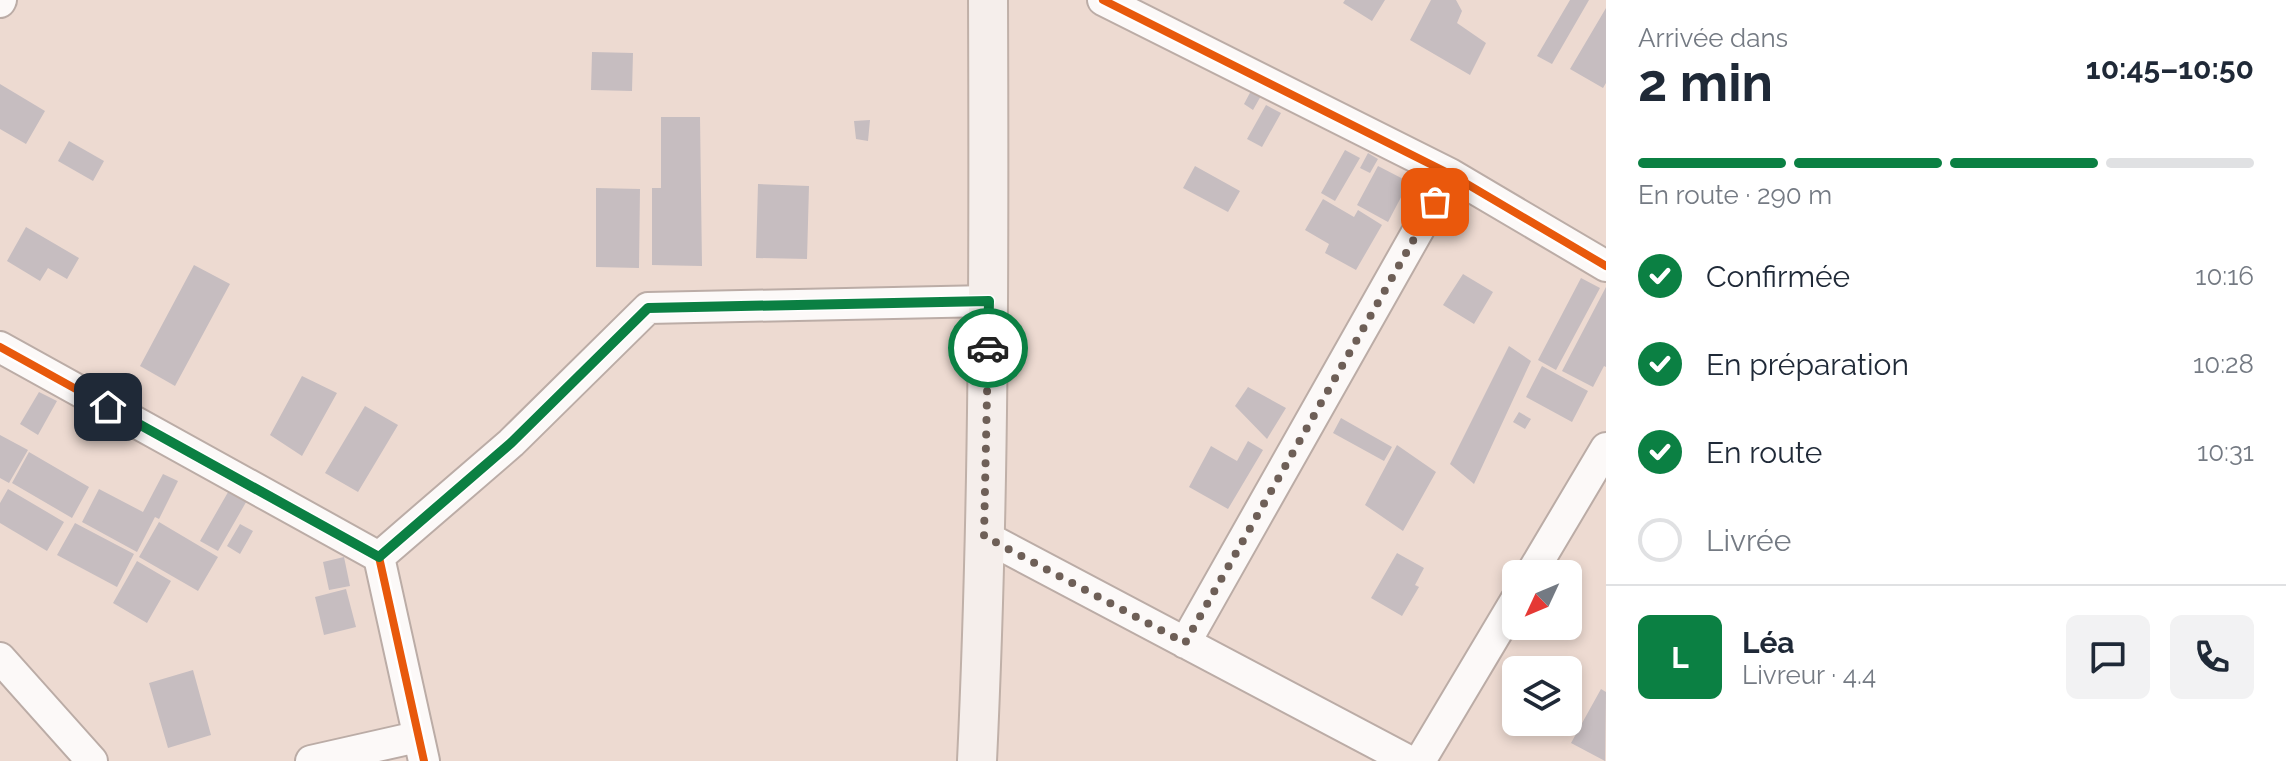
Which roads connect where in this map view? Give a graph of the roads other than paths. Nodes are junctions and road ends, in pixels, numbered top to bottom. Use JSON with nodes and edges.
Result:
{"nodes":[{"id":1,"x":988,"y":0,"type":"edge"},
{"id":2,"x":1103,"y":0,"type":"edge"},
{"id":3,"x":1450,"y":174,"type":"junction"},
{"id":4,"x":1606,"y":266,"type":"edge"},
{"id":5,"x":989,"y":301,"type":"junction"},
{"id":6,"x":0,"y":347,"type":"edge"},
{"id":7,"x":1606,"y":448,"type":"edge"},
{"id":8,"x":984,"y":536,"type":"junction"},
{"id":9,"x":379,"y":557,"type":"junction"},
{"id":10,"x":1539,"y":560,"type":"edge"},
{"id":11,"x":1502,"y":623,"type":"edge"},
{"id":12,"x":1185,"y":643,"type":"junction"},
{"id":13,"x":0,"y":658,"type":"edge"},
{"id":14,"x":421,"y":749,"type":"edge"},
{"id":15,"x":92,"y":761,"type":"edge"},
{"id":16,"x":311,"y":761,"type":"edge"},
{"id":17,"x":977,"y":761,"type":"edge"},
{"id":18,"x":1409,"y":761,"type":"edge"},
{"id":19,"x":1420,"y":761,"type":"edge"}],
"edges":[{"from":1,"to":5,"type":"main road"},
{"from":2,"to":3,"type":"street"},
{"from":3,"to":4,"type":"street"},
{"from":3,"to":12,"type":"street"},
{"from":5,"to":8,"type":"main road"},
{"from":5,"to":9,"type":"street"},
{"from":6,"to":9,"type":"street"},
{"from":7,"to":10,"type":"street"},
{"from":8,"to":12,"type":"street"},
{"from":8,"to":17,"type":"main road"},
{"from":9,"to":14,"type":"street"},
{"from":11,"to":19,"type":"street"},
{"from":12,"to":18,"type":"street"},
{"from":13,"to":15,"type":"street"},
{"from":14,"to":16,"type":"street"}]}
